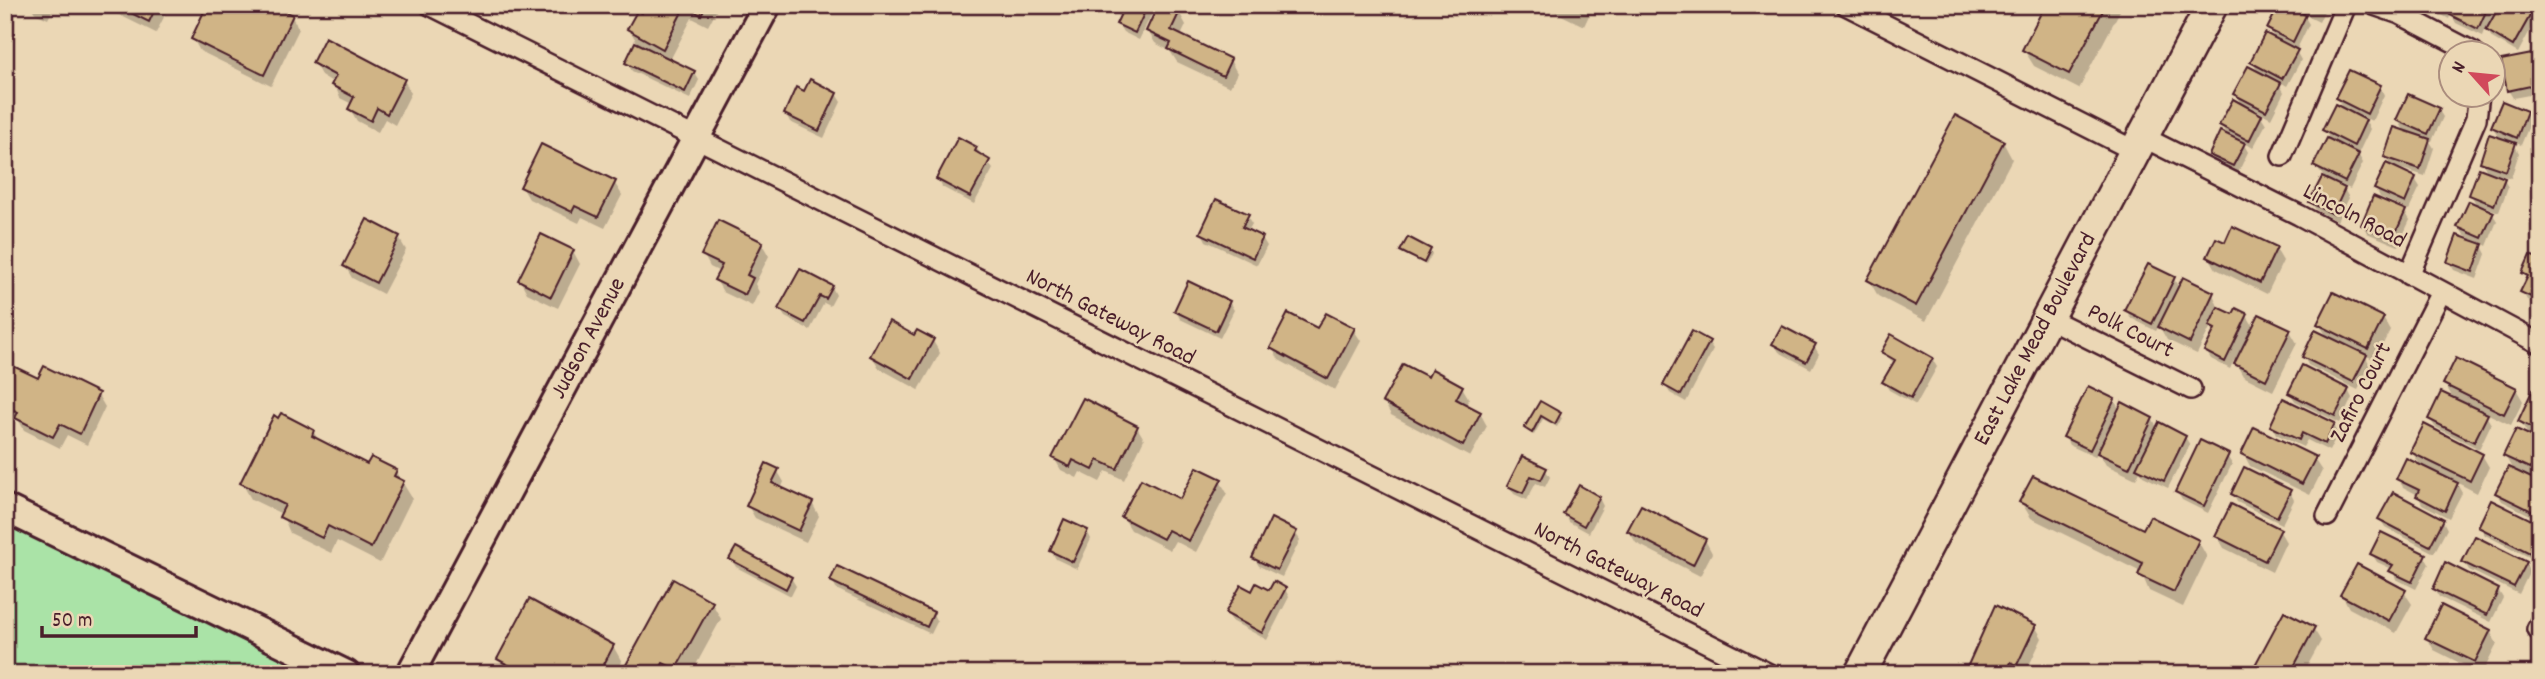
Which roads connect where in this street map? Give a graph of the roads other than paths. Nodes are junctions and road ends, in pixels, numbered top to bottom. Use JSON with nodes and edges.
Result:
{"nodes":[{"id":1,"x":430,"y":5,"type":"edge"},
{"id":2,"x":767,"y":5,"type":"edge"},
{"id":3,"x":1846,"y":5,"type":"edge"},
{"id":4,"x":2212,"y":5,"type":"edge"},
{"id":5,"x":2346,"y":5,"type":"edge"},
{"id":6,"x":2374,"y":5,"type":"edge"},
{"id":7,"x":2446,"y":38,"type":"edge"},
{"id":8,"x":2477,"y":108,"type":"edge"},
{"id":9,"x":697,"y":138,"type":"junction"},
{"id":10,"x":2139,"y":144,"type":"junction"},
{"id":11,"x":2282,"y":156,"type":"dead end"},
{"id":12,"x":2409,"y":275,"type":"junction"},
{"id":13,"x":2441,"y":292,"type":"junction"},
{"id":14,"x":2048,"y":318,"type":"junction"},
{"id":15,"x":2540,"y":344,"type":"edge"},
{"id":16,"x":2191,"y":389,"type":"dead end"},
{"id":17,"x":5,"y":508,"type":"edge"},
{"id":18,"x":2327,"y":516,"type":"dead end"},
{"id":19,"x":346,"y":674,"type":"edge"},
{"id":20,"x":411,"y":674,"type":"edge"},
{"id":21,"x":1769,"y":674,"type":"edge"},
{"id":22,"x":1860,"y":674,"type":"edge"}],
"edges":[{"from":1,"to":9,"type":"street","name":"North Gateway Road"},
{"from":2,"to":9,"type":"street","name":"Judson Avenue"},
{"from":3,"to":10,"type":"street","name":"Lincoln Road"},
{"from":4,"to":10,"type":"main road","name":"East Lake Mead Boulevard"},
{"from":5,"to":11,"type":"street"},
{"from":6,"to":7,"type":"street"},
{"from":8,"to":12,"type":"street"},
{"from":9,"to":20,"type":"street","name":"Judson Avenue"},
{"from":9,"to":21,"type":"street","name":"North Gateway Road"},
{"from":10,"to":12,"type":"street","name":"Lincoln Road"},
{"from":10,"to":14,"type":"main road","name":"East Lake Mead Boulevard"},
{"from":12,"to":13,"type":"street","name":"Lincoln Road"},
{"from":13,"to":15,"type":"street","name":"Lincoln Road"},
{"from":13,"to":18,"type":"street","name":"Zafiro Court"},
{"from":14,"to":16,"type":"street","name":"Polk Court"},
{"from":14,"to":22,"type":"main road","name":"East Lake Mead Boulevard"},
{"from":17,"to":19,"type":"street"}]}
